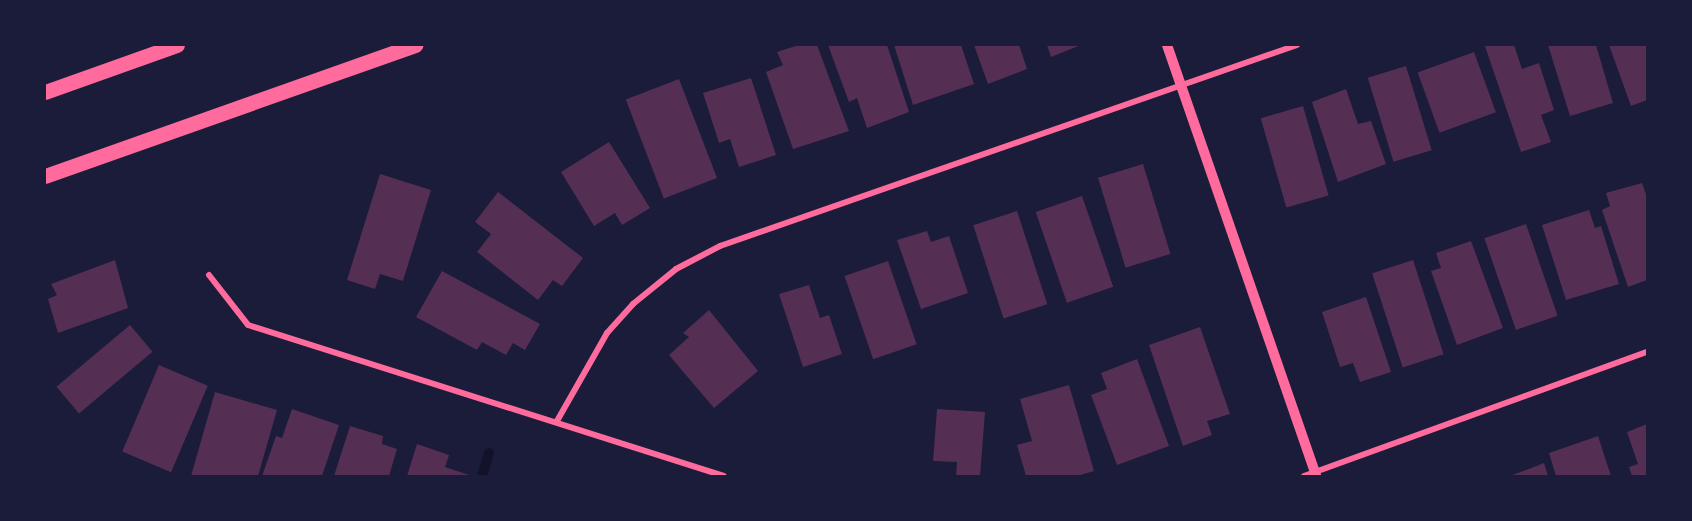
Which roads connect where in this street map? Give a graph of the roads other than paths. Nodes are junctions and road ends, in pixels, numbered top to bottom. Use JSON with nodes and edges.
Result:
{"nodes":[{"id":1,"x":177,"y":45,"type":"edge"},
{"id":2,"x":415,"y":45,"type":"edge"},
{"id":3,"x":1167,"y":45,"type":"edge"},
{"id":4,"x":1297,"y":45,"type":"edge"},
{"id":5,"x":1181,"y":87,"type":"junction"},
{"id":6,"x":45,"y":92,"type":"edge"},
{"id":7,"x":45,"y":176,"type":"edge"},
{"id":8,"x":209,"y":275,"type":"dead end"},
{"id":9,"x":1647,"y":352,"type":"edge"},
{"id":10,"x":557,"y":421,"type":"junction"},
{"id":11,"x":1316,"y":474,"type":"edge"},
{"id":12,"x":724,"y":476,"type":"edge"},
{"id":13,"x":1304,"y":476,"type":"edge"}],
"edges":[{"from":1,"to":6,"type":"main road"},
{"from":2,"to":7,"type":"main road"},
{"from":3,"to":5,"type":"street"},
{"from":4,"to":5,"type":"street"},
{"from":5,"to":10,"type":"street"},
{"from":5,"to":11,"type":"street"},
{"from":8,"to":10,"type":"street"},
{"from":9,"to":11,"type":"street"},
{"from":10,"to":12,"type":"street"},
{"from":11,"to":13,"type":"street"}]}
